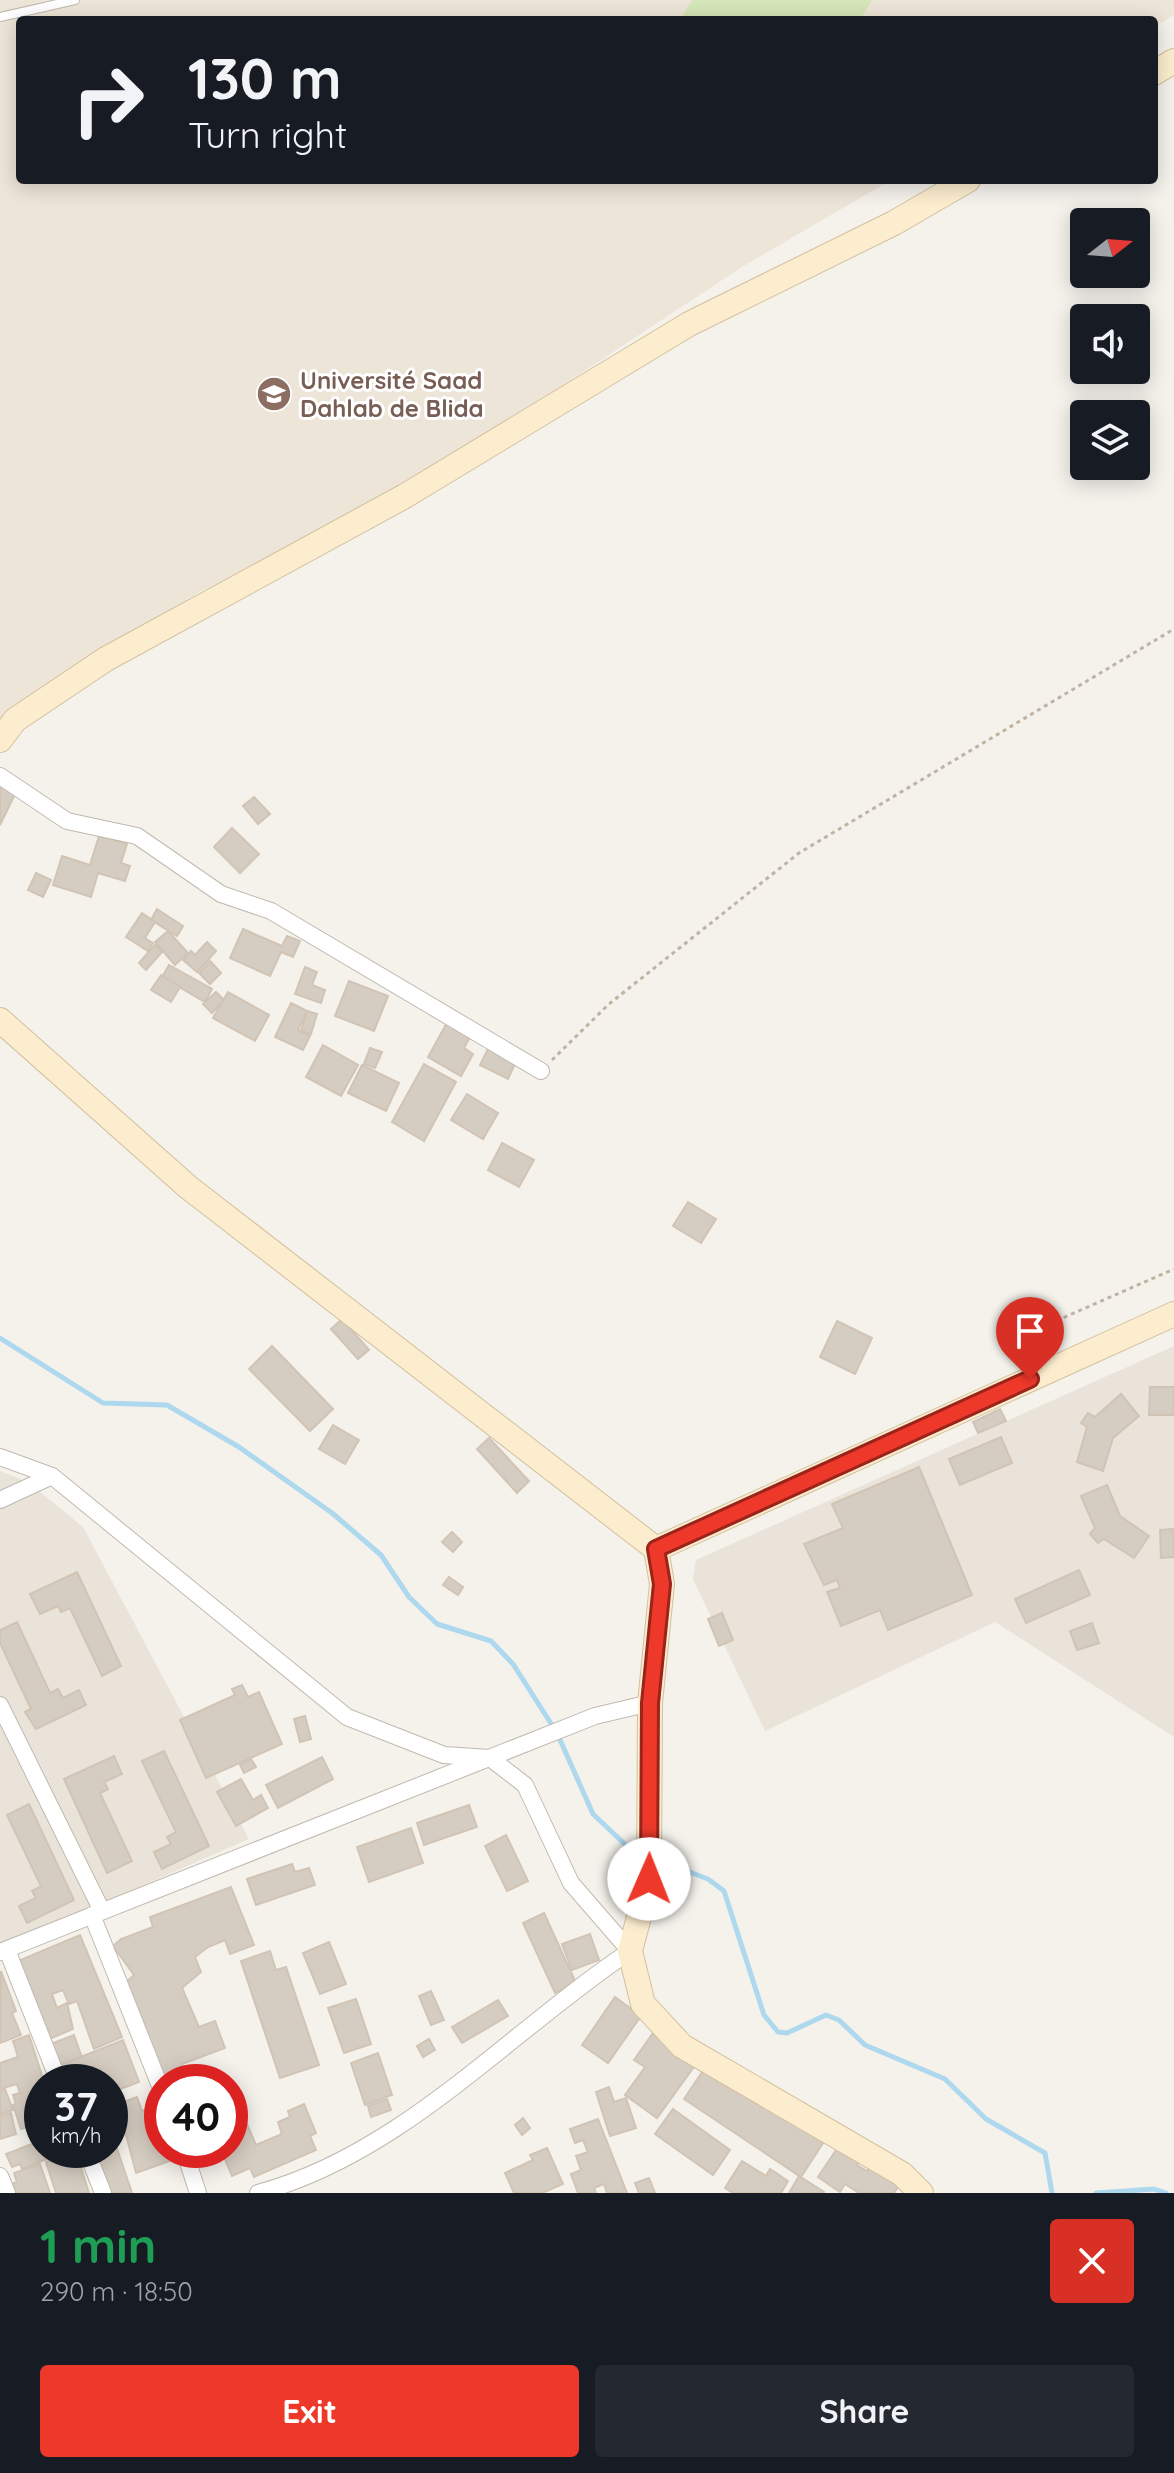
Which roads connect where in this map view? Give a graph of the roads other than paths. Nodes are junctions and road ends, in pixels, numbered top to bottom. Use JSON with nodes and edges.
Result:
{"nodes":[{"id":1,"x":75,"y":0,"type":"edge"},
{"id":2,"x":0,"y":17,"type":"edge"},
{"id":3,"x":961,"y":184,"type":"edge"},
{"id":4,"x":0,"y":740,"type":"edge"},
{"id":5,"x":0,"y":776,"type":"edge"},
{"id":6,"x":0,"y":1020,"type":"edge"},
{"id":7,"x":541,"y":1071,"type":"road end"},
{"id":8,"x":1174,"y":1314,"type":"edge"},
{"id":9,"x":0,"y":1457,"type":"edge"},
{"id":10,"x":52,"y":1476,"type":"junction"},
{"id":11,"x":0,"y":1500,"type":"edge"},
{"id":12,"x":656,"y":1549,"type":"junction"},
{"id":13,"x":650,"y":1703,"type":"junction"},
{"id":14,"x":0,"y":1705,"type":"edge"},
{"id":15,"x":490,"y":1758,"type":"junction"},
{"id":16,"x":97,"y":1913,"type":"junction"},
{"id":17,"x":3,"y":1951,"type":"edge"},
{"id":18,"x":630,"y":1951,"type":"junction"},
{"id":19,"x":51,"y":2064,"type":"edge"},
{"id":20,"x":152,"y":2064,"type":"edge"},
{"id":21,"x":93,"y":2168,"type":"edge"},
{"id":22,"x":190,"y":2168,"type":"edge"},
{"id":23,"x":0,"y":2176,"type":"edge"},
{"id":24,"x":292,"y":2189,"type":"edge"},
{"id":25,"x":7,"y":2193,"type":"edge"},
{"id":26,"x":103,"y":2193,"type":"edge"},
{"id":27,"x":198,"y":2193,"type":"edge"},
{"id":28,"x":258,"y":2193,"type":"edge"},
{"id":29,"x":921,"y":2193,"type":"edge"}],
"edges":[{"from":1,"to":2,"type":"lane"},
{"from":3,"to":4,"type":"street"},
{"from":5,"to":7,"type":"street"},
{"from":6,"to":12,"type":"street"},
{"from":8,"to":12,"type":"street"},
{"from":9,"to":10,"type":"street"},
{"from":10,"to":11,"type":"street"},
{"from":10,"to":15,"type":"street"},
{"from":12,"to":13,"type":"street"},
{"from":13,"to":15,"type":"street"},
{"from":13,"to":18,"type":"street"},
{"from":14,"to":16,"type":"street"},
{"from":15,"to":16,"type":"street"},
{"from":15,"to":18,"type":"street"},
{"from":16,"to":17,"type":"street"},
{"from":16,"to":20,"type":"street"},
{"from":17,"to":19,"type":"street"},
{"from":18,"to":24,"type":"street"},
{"from":18,"to":29,"type":"street"},
{"from":21,"to":26,"type":"street"},
{"from":22,"to":27,"type":"street"},
{"from":23,"to":25,"type":"street"},
{"from":24,"to":28,"type":"street"}]}
